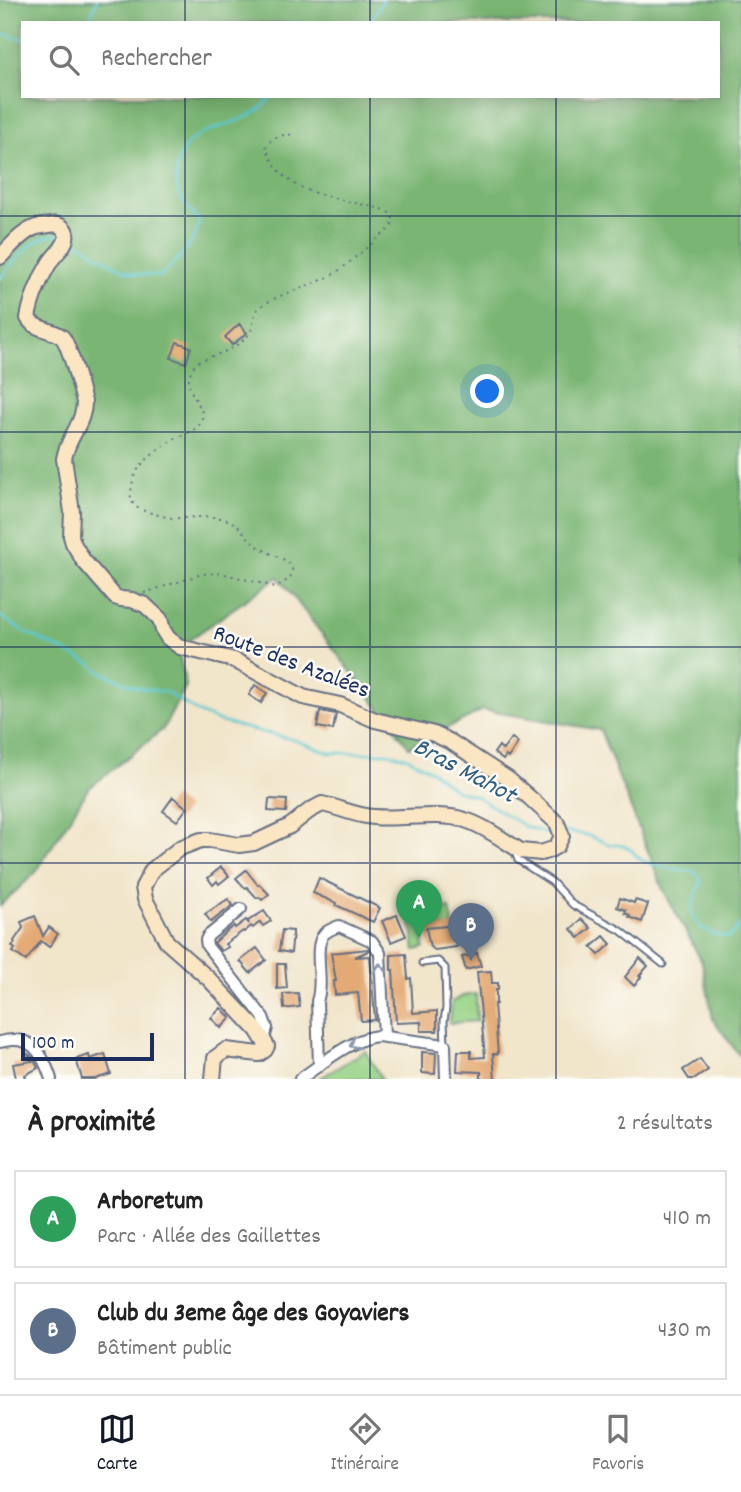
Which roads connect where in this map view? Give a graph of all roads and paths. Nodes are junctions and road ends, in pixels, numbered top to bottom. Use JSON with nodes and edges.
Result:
{"nodes":[{"id":1,"x":293,"y":135,"type":"dead end"},
{"id":2,"x":0,"y":257,"type":"edge"},
{"id":3,"x":135,"y":601,"type":"junction"},
{"id":4,"x":512,"y":846,"type":"junction"},
{"id":5,"x":241,"y":909,"type":"dead end"},
{"id":6,"x":422,"y":963,"type":"dead end"},
{"id":7,"x":663,"y":964,"type":"dead end"},
{"id":8,"x":384,"y":1036,"type":"junction"},
{"id":9,"x":264,"y":1038,"type":"junction"},
{"id":10,"x":0,"y":1042,"type":"edge"},
{"id":11,"x":444,"y":1045,"type":"junction"},
{"id":12,"x":319,"y":1066,"type":"junction"},
{"id":13,"x":51,"y":1079,"type":"edge"},
{"id":14,"x":213,"y":1079,"type":"edge"},
{"id":15,"x":300,"y":1079,"type":"edge"},
{"id":16,"x":446,"y":1079,"type":"edge"}],
"edges":[{"from":1,"to":3,"type":"path"},
{"from":2,"to":3,"type":"main road","name":"Route des Azalées"},
{"from":3,"to":4,"type":"main road","name":"Route des Azalées"},
{"from":4,"to":7,"type":"lane"},
{"from":4,"to":9,"type":"main road","name":"Route des Azalées"},
{"from":5,"to":9,"type":"street"},
{"from":6,"to":11,"type":"lane"},
{"from":8,"to":11,"type":"street"},
{"from":8,"to":12,"type":"street","one_way":true},
{"from":8,"to":12,"type":"street","one_way":true},
{"from":9,"to":14,"type":"main road"},
{"from":10,"to":13,"type":"street"},
{"from":11,"to":16,"type":"street"},
{"from":12,"to":15,"type":"street"}]}
